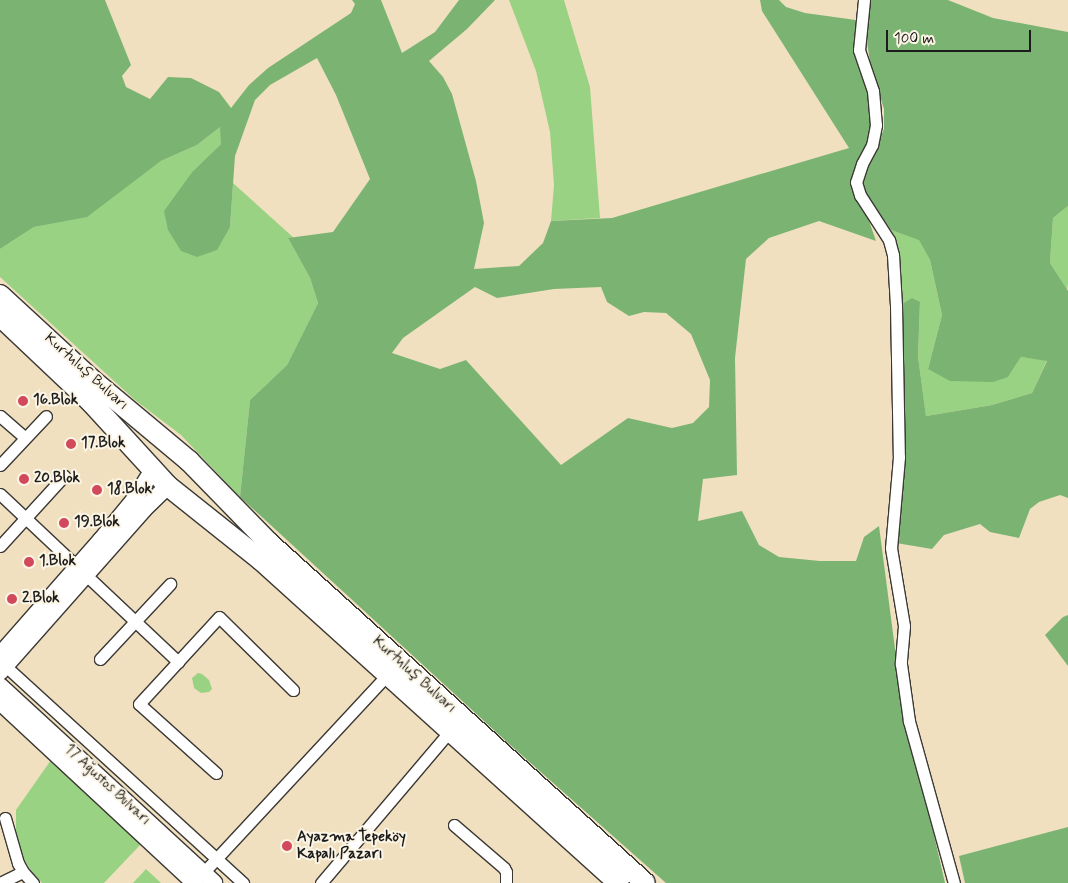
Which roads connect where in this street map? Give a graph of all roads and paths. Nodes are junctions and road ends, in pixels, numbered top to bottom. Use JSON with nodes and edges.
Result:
{"nodes":[{"id":1,"x":864,"y":0,"type":"edge"},
{"id":2,"x":0,"y":295,"type":"edge"},
{"id":3,"x":0,"y":316,"type":"edge"},
{"id":4,"x":0,"y":416,"type":"edge"},
{"id":5,"x":46,"y":416,"type":"dead end"},
{"id":6,"x":26,"y":438,"type":"junction"},
{"id":7,"x":173,"y":447,"type":"junction"},
{"id":8,"x":189,"y":461,"type":"junction"},
{"id":9,"x":0,"y":465,"type":"edge"},
{"id":10,"x":152,"y":471,"type":"junction"},
{"id":11,"x":64,"y":476,"type":"dead end"},
{"id":12,"x":168,"y":486,"type":"junction"},
{"id":13,"x":0,"y":494,"type":"edge"},
{"id":14,"x":26,"y":518,"type":"junction"},
{"id":15,"x":0,"y":546,"type":"edge"},
{"id":16,"x":82,"y":571,"type":"junction"},
{"id":17,"x":170,"y":584,"type":"dead end"},
{"id":18,"x":135,"y":621,"type":"junction"},
{"id":19,"x":100,"y":659,"type":"dead end"},
{"id":20,"x":178,"y":662,"type":"junction"},
{"id":21,"x":1,"y":663,"type":"edge"},
{"id":22,"x":387,"y":675,"type":"junction"},
{"id":23,"x":0,"y":686,"type":"edge"},
{"id":24,"x":293,"y":690,"type":"dead end"},
{"id":25,"x":0,"y":702,"type":"edge"},
{"id":26,"x":450,"y":731,"type":"junction"},
{"id":27,"x":216,"y":773,"type":"dead end"},
{"id":28,"x":5,"y":818,"type":"dead end"},
{"id":29,"x":454,"y":825,"type":"dead end"},
{"id":30,"x":216,"y":859,"type":"junction"},
{"id":31,"x":23,"y":872,"type":"junction"},
{"id":32,"x":204,"y":880,"type":"edge"},
{"id":33,"x":0,"y":883,"type":"edge"},
{"id":34,"x":33,"y":883,"type":"edge"},
{"id":35,"x":243,"y":883,"type":"edge"},
{"id":36,"x":321,"y":883,"type":"edge"},
{"id":37,"x":506,"y":883,"type":"edge"},
{"id":38,"x":620,"y":883,"type":"edge"},
{"id":39,"x":645,"y":883,"type":"edge"},
{"id":40,"x":954,"y":883,"type":"edge"}],
"edges":[{"from":1,"to":40,"type":"street"},
{"from":2,"to":7,"type":"highway","name":"Kurtuluş Bulvarı"},
{"from":3,"to":10,"type":"highway","name":"Kurtuluş Bulvarı"},
{"from":4,"to":6,"type":"street"},
{"from":5,"to":6,"type":"street"},
{"from":6,"to":9,"type":"street"},
{"from":7,"to":8,"type":"highway"},
{"from":7,"to":10,"type":"highway"},
{"from":8,"to":12,"type":"highway"},
{"from":8,"to":39,"type":"highway","name":"Kurtuluş Bulvarı"},
{"from":10,"to":12,"type":"highway"},
{"from":10,"to":16,"type":"main road"},
{"from":11,"to":14,"type":"street"},
{"from":12,"to":16,"type":"main road"},
{"from":12,"to":22,"type":"highway","name":"Kurtuluş Bulvarı"},
{"from":13,"to":14,"type":"street"},
{"from":14,"to":15,"type":"street"},
{"from":14,"to":16,"type":"street"},
{"from":16,"to":18,"type":"street"},
{"from":16,"to":21,"type":"main road"},
{"from":17,"to":18,"type":"street"},
{"from":18,"to":19,"type":"street"},
{"from":18,"to":20,"type":"street"},
{"from":20,"to":24,"type":"street"},
{"from":20,"to":27,"type":"street"},
{"from":21,"to":30,"type":"street"},
{"from":22,"to":26,"type":"highway","name":"Kurtuluş Bulvarı"},
{"from":22,"to":30,"type":"street"},
{"from":23,"to":32,"type":"main road","name":"17 Ağustos Bulvarı"},
{"from":25,"to":32,"type":"main road","name":"17 Ağustos Bulvarı"},
{"from":26,"to":36,"type":"street"},
{"from":26,"to":38,"type":"highway","name":"Kurtuluş Bulvarı"},
{"from":28,"to":31,"type":"street"},
{"from":29,"to":37,"type":"street"},
{"from":30,"to":32,"type":"street"},
{"from":30,"to":35,"type":"street"},
{"from":31,"to":33,"type":"street"},
{"from":31,"to":34,"type":"street"}]}
